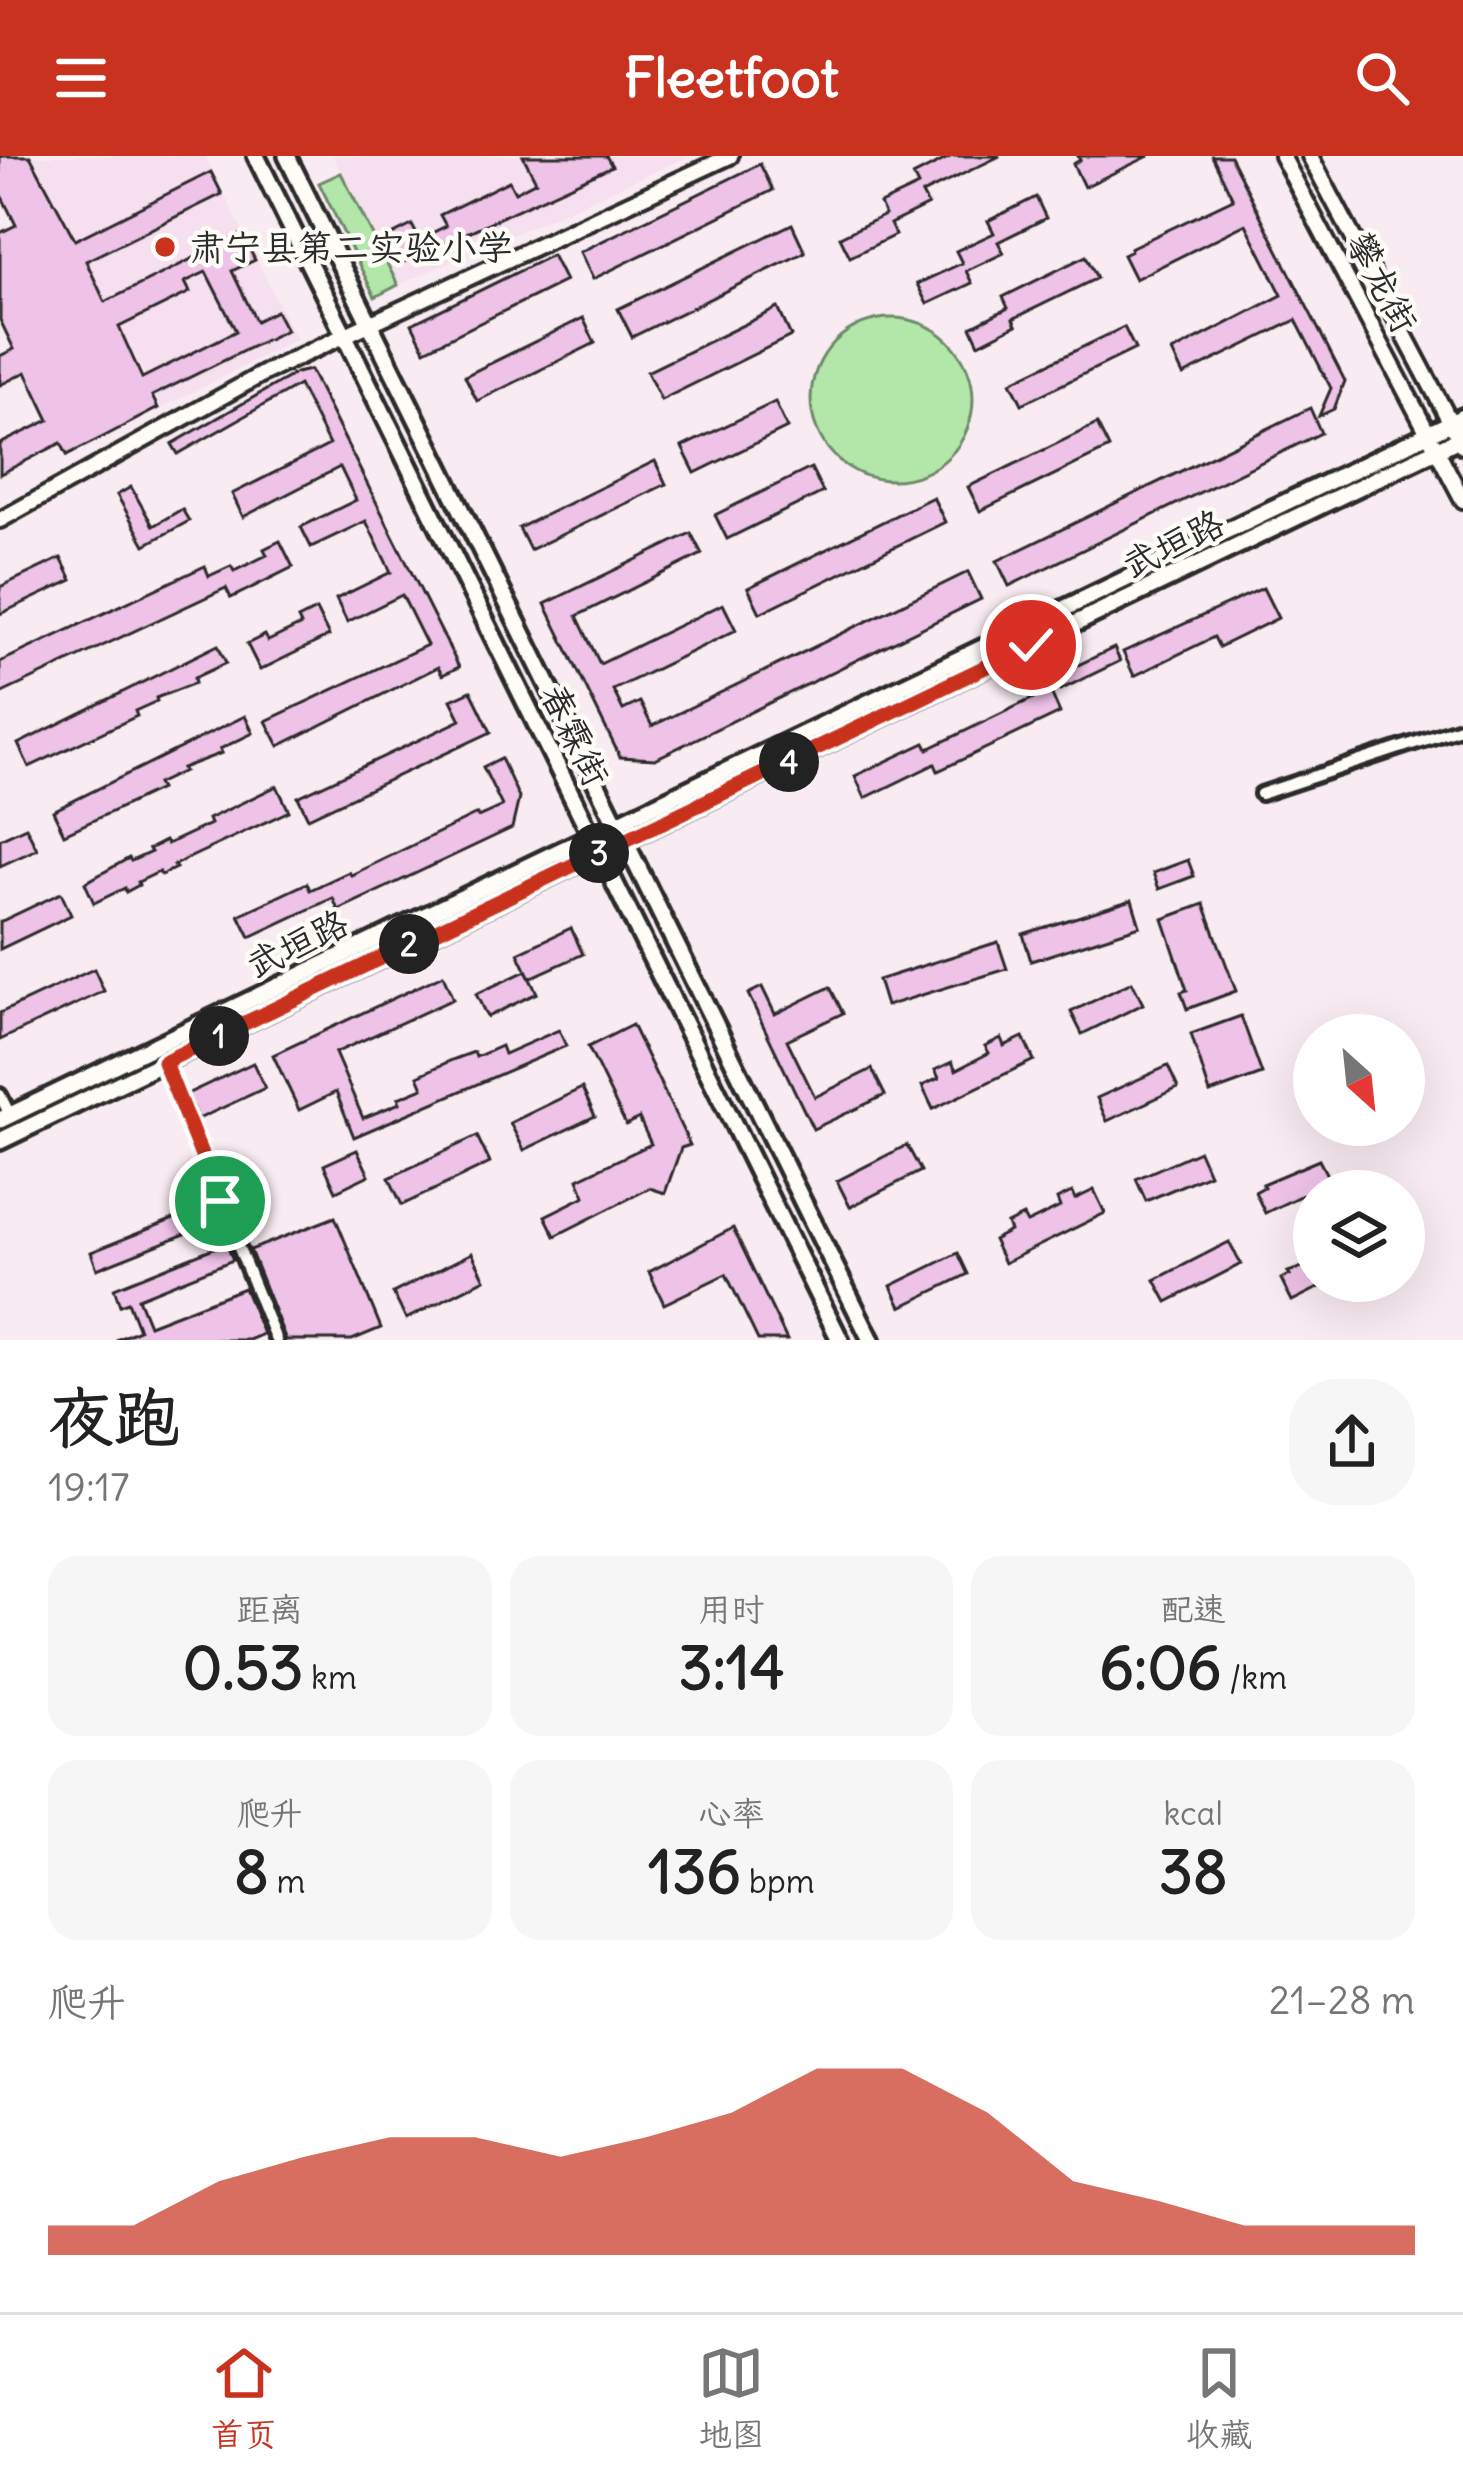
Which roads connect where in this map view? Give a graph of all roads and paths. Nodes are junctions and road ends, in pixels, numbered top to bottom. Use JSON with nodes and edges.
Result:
{"nodes":[{"id":1,"x":256,"y":156,"type":"edge"},
{"id":2,"x":287,"y":156,"type":"edge"},
{"id":3,"x":730,"y":156,"type":"edge"},
{"id":4,"x":1282,"y":156,"type":"edge"},
{"id":5,"x":1310,"y":156,"type":"edge"},
{"id":6,"x":370,"y":323,"type":"junction"},
{"id":7,"x":344,"y":335,"type":"junction"},
{"id":8,"x":1457,"y":420,"type":"edge"},
{"id":9,"x":1428,"y":434,"type":"junction"},
{"id":10,"x":1462,"y":441,"type":"edge"},
{"id":11,"x":1437,"y":450,"type":"junction"},
{"id":12,"x":1463,"y":500,"type":"edge"},
{"id":13,"x":0,"y":520,"type":"edge"},
{"id":14,"x":1463,"y":727,"type":"edge"},
{"id":15,"x":1261,"y":794,"type":"dead end"},
{"id":16,"x":616,"y":824,"type":"junction"},
{"id":17,"x":591,"y":836,"type":"junction"},
{"id":18,"x":625,"y":840,"type":"junction"},
{"id":19,"x":599,"y":853,"type":"junction"},
{"id":20,"x":164,"y":1062,"type":"junction"},
{"id":21,"x":0,"y":1095,"type":"edge"},
{"id":22,"x":5,"y":1117,"type":"edge"},
{"id":23,"x":0,"y":1141,"type":"edge"},
{"id":24,"x":276,"y":1340,"type":"edge"},
{"id":25,"x":840,"y":1340,"type":"edge"},
{"id":26,"x":871,"y":1340,"type":"edge"}],
"edges":[{"from":1,"to":7,"type":"main road","name":"春霖街"},
{"from":2,"to":6,"type":"main road","name":"春霖街"},
{"from":3,"to":6,"type":"street"},
{"from":4,"to":9,"type":"street","name":"攀龙街"},
{"from":5,"to":8,"type":"street","name":"攀龙街"},
{"from":6,"to":7,"type":"street"},
{"from":6,"to":16,"type":"main road","name":"春霖街"},
{"from":7,"to":13,"type":"street"},
{"from":7,"to":17,"type":"main road","name":"春霖街"},
{"from":8,"to":9,"type":"main road","name":"武垣路"},
{"from":8,"to":10,"type":"street","name":"攀龙街"},
{"from":9,"to":11,"type":"street","name":"攀龙街"},
{"from":9,"to":16,"type":"main road","name":"武垣路"},
{"from":10,"to":11,"type":"main road","name":"武垣路"},
{"from":11,"to":12,"type":"street","name":"攀龙街"},
{"from":11,"to":18,"type":"main road","name":"武垣路"},
{"from":14,"to":15,"type":"street"},
{"from":16,"to":17,"type":"main road","name":"武垣路"},
{"from":16,"to":18,"type":"main road","name":"春霖街"},
{"from":17,"to":19,"type":"main road","name":"春霖街"},
{"from":17,"to":22,"type":"main road","name":"武垣路"},
{"from":18,"to":19,"type":"main road","name":"武垣路"},
{"from":18,"to":26,"type":"main road","name":"春霖街"},
{"from":19,"to":20,"type":"main road","name":"武垣路"},
{"from":19,"to":25,"type":"main road","name":"春霖街"},
{"from":20,"to":23,"type":"main road","name":"武垣路"},
{"from":20,"to":24,"type":"street"},
{"from":21,"to":22,"type":"street"}]}
